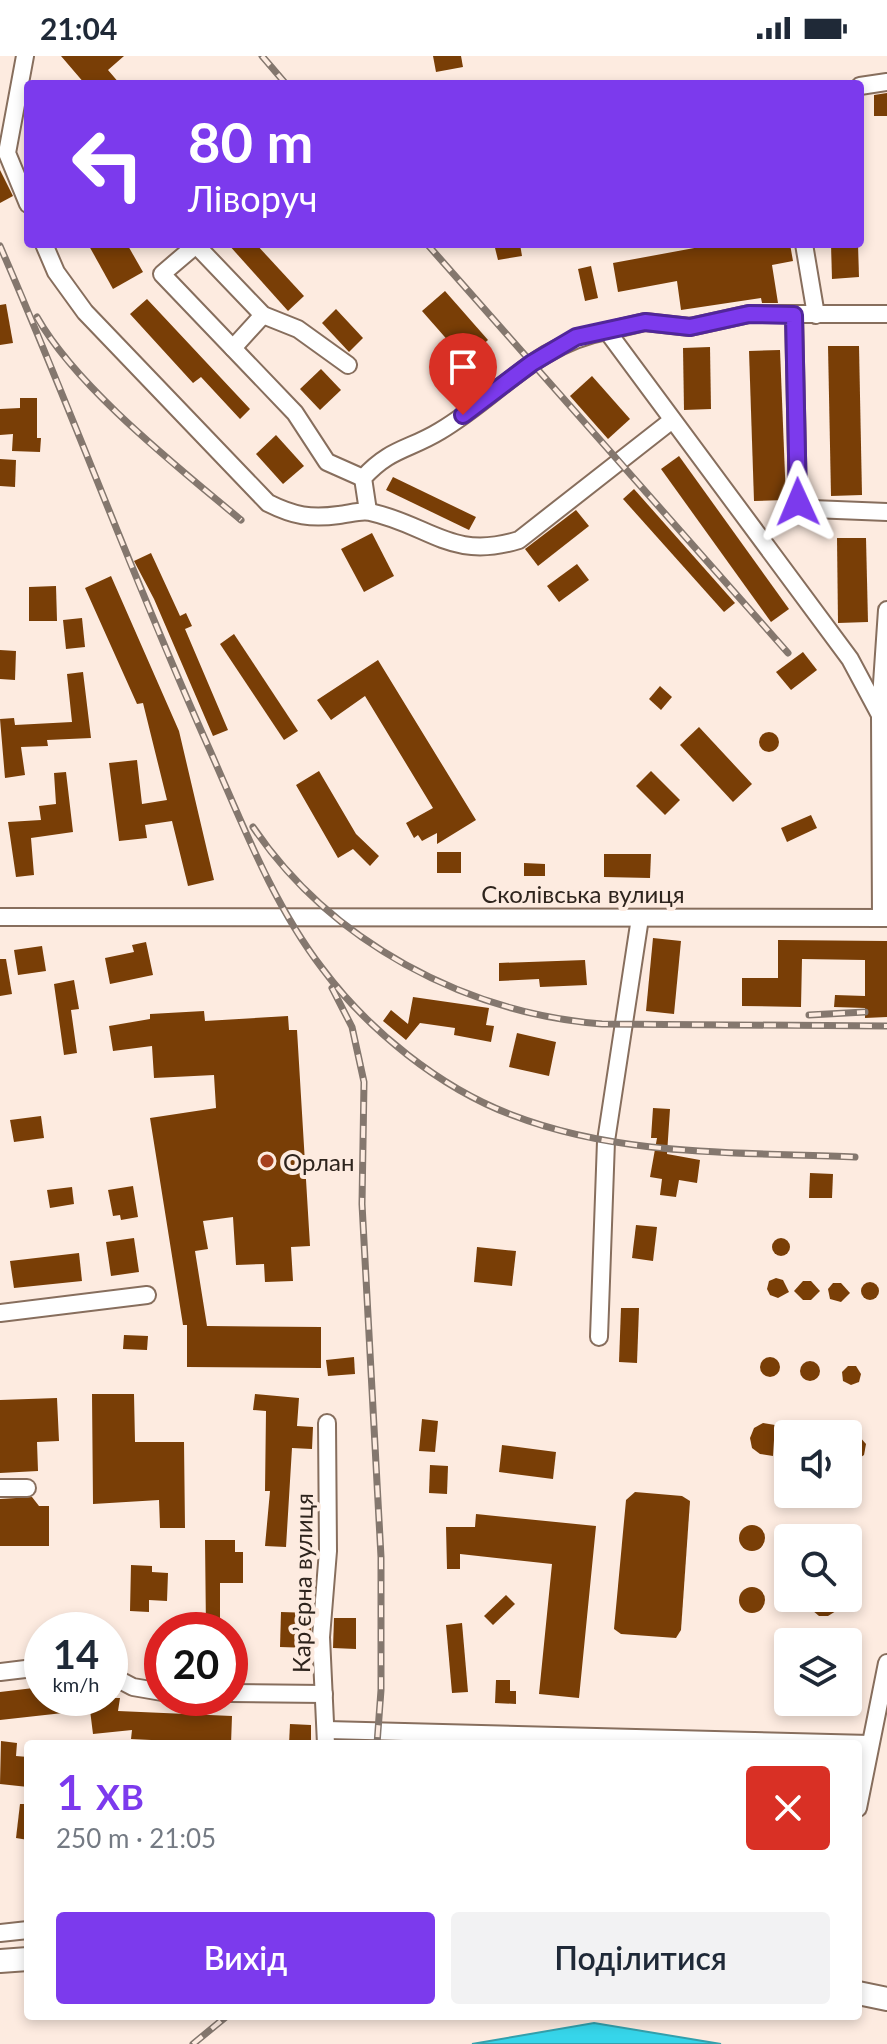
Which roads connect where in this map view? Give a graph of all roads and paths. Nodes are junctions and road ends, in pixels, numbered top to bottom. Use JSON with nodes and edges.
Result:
{"nodes":[{"id":1,"x":25,"y":56,"type":"edge"},
{"id":2,"x":887,"y":82,"type":"edge"},
{"id":3,"x":864,"y":85,"type":"edge"},
{"id":4,"x":24,"y":194,"type":"edge"},
{"id":5,"x":46,"y":248,"type":"edge"},
{"id":6,"x":191,"y":248,"type":"edge"},
{"id":7,"x":199,"y":248,"type":"edge"},
{"id":8,"x":805,"y":248,"type":"edge"},
{"id":9,"x":887,"y":314,"type":"edge"},
{"id":10,"x":263,"y":315,"type":"junction"},
{"id":11,"x":794,"y":315,"type":"junction"},
{"id":12,"x":816,"y":315,"type":"junction"},
{"id":13,"x":607,"y":331,"type":"junction"},
{"id":14,"x":233,"y":348,"type":"junction"},
{"id":15,"x":348,"y":365,"type":"dead end"},
{"id":16,"x":671,"y":421,"type":"junction"},
{"id":17,"x":363,"y":478,"type":"junction"},
{"id":18,"x":368,"y":511,"type":"junction"},
{"id":19,"x":887,"y":512,"type":"edge"},
{"id":20,"x":887,"y":610,"type":"edge"},
{"id":21,"x":880,"y":715,"type":"junction"},
{"id":22,"x":0,"y":917,"type":"edge"},
{"id":23,"x":640,"y":918,"type":"junction"},
{"id":24,"x":884,"y":918,"type":"edge"},
{"id":25,"x":147,"y":1295,"type":"dead end"},
{"id":26,"x":0,"y":1313,"type":"edge"},
{"id":27,"x":599,"y":1337,"type":"dead end"},
{"id":28,"x":327,"y":1423,"type":"dead end"},
{"id":29,"x":0,"y":1488,"type":"edge"},
{"id":30,"x":27,"y":1488,"type":"dead end"},
{"id":31,"x":887,"y":1663,"type":"edge"},
{"id":32,"x":24,"y":1669,"type":"edge"},
{"id":33,"x":0,"y":1672,"type":"edge"},
{"id":34,"x":248,"y":1693,"type":"edge"},
{"id":35,"x":324,"y":1694,"type":"junction"},
{"id":36,"x":326,"y":1737,"type":"edge"},
{"id":37,"x":559,"y":1740,"type":"edge"},
{"id":38,"x":862,"y":1744,"type":"edge"},
{"id":39,"x":870,"y":1744,"type":"junction"},
{"id":40,"x":862,"y":1787,"type":"edge"},
{"id":41,"x":24,"y":1930,"type":"edge"},
{"id":42,"x":0,"y":1933,"type":"edge"},
{"id":43,"x":24,"y":1959,"type":"edge"},
{"id":44,"x":0,"y":1961,"type":"edge"},
{"id":45,"x":862,"y":1994,"type":"edge"},
{"id":46,"x":887,"y":1999,"type":"edge"}],
"edges":[{"from":1,"to":4,"type":"street"},
{"from":2,"to":3,"type":"street"},
{"from":5,"to":18,"type":"street"},
{"from":6,"to":14,"type":"street"},
{"from":7,"to":10,"type":"street"},
{"from":8,"to":12,"type":"street"},
{"from":9,"to":12,"type":"street"},
{"from":10,"to":14,"type":"street"},
{"from":10,"to":15,"type":"street"},
{"from":11,"to":12,"type":"street"},
{"from":11,"to":13,"type":"street"},
{"from":11,"to":19,"type":"street"},
{"from":13,"to":16,"type":"street"},
{"from":13,"to":17,"type":"street"},
{"from":14,"to":17,"type":"street"},
{"from":16,"to":18,"type":"street"},
{"from":16,"to":21,"type":"street"},
{"from":17,"to":18,"type":"street"},
{"from":20,"to":21,"type":"street"},
{"from":21,"to":24,"type":"street"},
{"from":22,"to":23,"type":"street","name":"Сколівська вулиця"},
{"from":23,"to":24,"type":"street","name":"Сколівська вулиця"},
{"from":23,"to":27,"type":"street"},
{"from":25,"to":26,"type":"street"},
{"from":28,"to":35,"type":"street","name":"Карʼєрна вулиця"},
{"from":29,"to":30,"type":"street"},
{"from":31,"to":39,"type":"street"},
{"from":32,"to":33,"type":"street"},
{"from":34,"to":35,"type":"street"},
{"from":35,"to":36,"type":"street","name":"Карʼєрна вулиця"},
{"from":36,"to":37,"type":"street"},
{"from":38,"to":39,"type":"street"},
{"from":39,"to":40,"type":"street"},
{"from":41,"to":42,"type":"street"},
{"from":43,"to":44,"type":"highway"},
{"from":45,"to":46,"type":"highway"}]}
